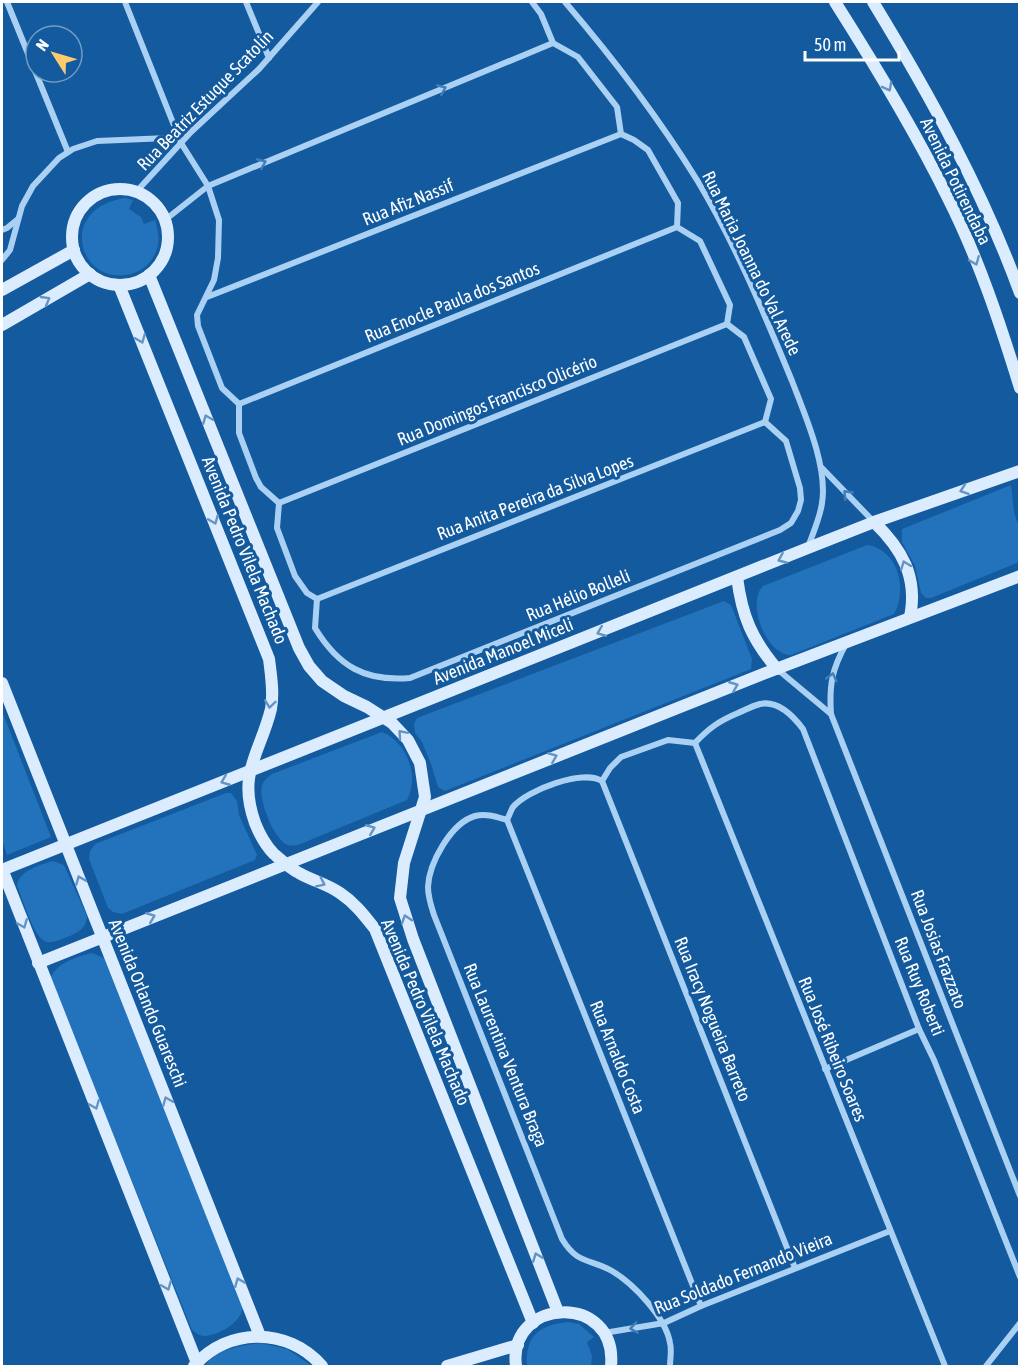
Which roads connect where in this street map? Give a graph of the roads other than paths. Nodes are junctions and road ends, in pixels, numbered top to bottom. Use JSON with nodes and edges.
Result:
{"nodes":[{"id":1,"x":7,"y":2,"type":"edge"},
{"id":2,"x":125,"y":2,"type":"edge"},
{"id":3,"x":246,"y":2,"type":"edge"},
{"id":4,"x":318,"y":2,"type":"edge"},
{"id":5,"x":532,"y":2,"type":"edge"},
{"id":6,"x":565,"y":2,"type":"edge"},
{"id":7,"x":835,"y":2,"type":"edge"},
{"id":8,"x":873,"y":2,"type":"edge"},
{"id":9,"x":554,"y":43,"type":"junction"},
{"id":10,"x":269,"y":58,"type":"junction"},
{"id":11,"x":178,"y":134,"type":"junction"},
{"id":12,"x":621,"y":134,"type":"junction"},
{"id":13,"x":181,"y":143,"type":"junction"},
{"id":14,"x":68,"y":153,"type":"junction"},
{"id":15,"x":208,"y":186,"type":"junction"},
{"id":16,"x":136,"y":192,"type":"junction"},
{"id":17,"x":18,"y":218,"type":"junction"},
{"id":18,"x":165,"y":220,"type":"junction"},
{"id":19,"x":677,"y":227,"type":"junction"},
{"id":20,"x":2,"y":230,"type":"edge"},
{"id":21,"x":74,"y":250,"type":"junction"},
{"id":22,"x":2,"y":260,"type":"edge"},
{"id":23,"x":90,"y":274,"type":"junction"},
{"id":24,"x":149,"y":276,"type":"junction"},
{"id":25,"x":119,"y":285,"type":"junction"},
{"id":26,"x":2,"y":290,"type":"edge"},
{"id":27,"x":1020,"y":293,"type":"edge"},
{"id":28,"x":207,"y":297,"type":"junction"},
{"id":29,"x":727,"y":324,"type":"junction"},
{"id":30,"x":2,"y":325,"type":"edge"},
{"id":31,"x":1020,"y":388,"type":"edge"},
{"id":32,"x":239,"y":404,"type":"junction"},
{"id":33,"x":765,"y":422,"type":"junction"},
{"id":34,"x":820,"y":466,"type":"junction"},
{"id":35,"x":1020,"y":471,"type":"edge"},
{"id":36,"x":279,"y":503,"type":"junction"},
{"id":37,"x":874,"y":522,"type":"junction"},
{"id":38,"x":808,"y":548,"type":"junction"},
{"id":39,"x":1020,"y":576,"type":"edge"},
{"id":40,"x":738,"y":577,"type":"junction"},
{"id":41,"x":317,"y":599,"type":"junction"},
{"id":42,"x":910,"y":617,"type":"junction"},
{"id":43,"x":847,"y":643,"type":"junction"},
{"id":44,"x":777,"y":669,"type":"junction"},
{"id":45,"x":2,"y":683,"type":"edge"},
{"id":46,"x":831,"y":714,"type":"junction"},
{"id":47,"x":384,"y":718,"type":"junction"},
{"id":48,"x":694,"y":743,"type":"junction"},
{"id":49,"x":250,"y":771,"type":"junction"},
{"id":50,"x":602,"y":781,"type":"junction"},
{"id":51,"x":422,"y":809,"type":"junction"},
{"id":52,"x":507,"y":820,"type":"junction"},
{"id":53,"x":66,"y":845,"type":"junction"},
{"id":54,"x":286,"y":863,"type":"junction"},
{"id":55,"x":2,"y":870,"type":"edge"},
{"id":56,"x":102,"y":937,"type":"junction"},
{"id":57,"x":38,"y":963,"type":"junction"},
{"id":58,"x":920,"y":1029,"type":"junction"},
{"id":59,"x":825,"y":1069,"type":"junction"},
{"id":60,"x":1020,"y":1196,"type":"edge"},
{"id":61,"x":890,"y":1231,"type":"junction"},
{"id":62,"x":795,"y":1268,"type":"junction"},
{"id":63,"x":1020,"y":1277,"type":"edge"},
{"id":64,"x":701,"y":1306,"type":"junction"},
{"id":65,"x":558,"y":1312,"type":"junction"},
{"id":66,"x":533,"y":1323,"type":"junction"},
{"id":67,"x":664,"y":1323,"type":"junction"},
{"id":68,"x":1020,"y":1323,"type":"edge"},
{"id":69,"x":604,"y":1333,"type":"junction"},
{"id":70,"x":260,"y":1336,"type":"junction"},
{"id":71,"x":518,"y":1345,"type":"junction"},
{"id":72,"x":195,"y":1365,"type":"edge"},
{"id":73,"x":322,"y":1366,"type":"edge"},
{"id":74,"x":447,"y":1366,"type":"edge"},
{"id":75,"x":516,"y":1366,"type":"edge"},
{"id":76,"x":611,"y":1366,"type":"edge"},
{"id":77,"x":670,"y":1366,"type":"edge"},
{"id":78,"x":945,"y":1366,"type":"edge"},
{"id":79,"x":986,"y":1366,"type":"edge"}],
"edges":[{"from":1,"to":14,"type":"street"},
{"from":2,"to":11,"type":"street"},
{"from":3,"to":10,"type":"street"},
{"from":4,"to":10,"type":"street","name":"Rua Beatriz Estuque Scatolin"},
{"from":5,"to":9,"type":"street"},
{"from":6,"to":34,"type":"street","name":"Rua Maria Joanna do Val Arede"},
{"from":7,"to":31,"type":"street","name":"Avenida Potirendaba","one_way":true},
{"from":8,"to":27,"type":"street","name":"Avenida Potirendaba"},
{"from":9,"to":12,"type":"street"},
{"from":15,"to":9,"type":"street","one_way":true},
{"from":10,"to":13,"type":"street","name":"Rua Beatriz Estuque Scatolin"},
{"from":11,"to":13,"type":"street"},
{"from":11,"to":14,"type":"street"},
{"from":12,"to":19,"type":"street"},
{"from":12,"to":28,"type":"street","name":"Rua Afiz Nassif"},
{"from":13,"to":15,"type":"street"},
{"from":13,"to":16,"type":"street","name":"Rua Beatriz Estuque Scatolin"},
{"from":14,"to":17,"type":"street"},
{"from":15,"to":18,"type":"street"},
{"from":15,"to":28,"type":"street"},
{"from":16,"to":18,"type":"street"},
{"from":16,"to":21,"type":"street"},
{"from":17,"to":20,"type":"street"},
{"from":17,"to":22,"type":"street"},
{"from":18,"to":24,"type":"street"},
{"from":19,"to":29,"type":"street"},
{"from":19,"to":32,"type":"street","name":"Rua Enocle Paula dos Santos"},
{"from":21,"to":23,"type":"street"},
{"from":21,"to":26,"type":"street"},
{"from":23,"to":25,"type":"street"},
{"from":30,"to":23,"type":"street","one_way":true},
{"from":24,"to":25,"type":"street"},
{"from":47,"to":24,"type":"street","name":"Avenida Pedro Vilela Machado","one_way":true},
{"from":25,"to":49,"type":"street","name":"Avenida Pedro Vilela Machado","one_way":true},
{"from":28,"to":32,"type":"street"},
{"from":29,"to":33,"type":"street"},
{"from":29,"to":36,"type":"street","name":"Rua Domingos Francisco Olicério"},
{"from":32,"to":36,"type":"street"},
{"from":33,"to":41,"type":"street","name":"Rua Anita Pereira da Silva Lopes"},
{"from":33,"to":41,"type":"street","name":"Rua Hélio Bolleli"},
{"from":37,"to":34,"type":"street","name":"Rua Maria Joanna do Val Arede","one_way":true},
{"from":34,"to":38,"type":"street","name":"Rua Maria Joanna do Val Arede"},
{"from":35,"to":37,"type":"street","name":"Avenida Manoel Miceli","one_way":true},
{"from":36,"to":41,"type":"street"},
{"from":37,"to":38,"type":"street","name":"Avenida Manoel Miceli"},
{"from":42,"to":37,"type":"street","one_way":true},
{"from":38,"to":40,"type":"street","name":"Avenida Manoel Miceli","one_way":true},
{"from":39,"to":42,"type":"street"},
{"from":40,"to":44,"type":"street"},
{"from":40,"to":47,"type":"street","name":"Avenida Manoel Miceli","one_way":true},
{"from":42,"to":43,"type":"street"},
{"from":43,"to":44,"type":"street"},
{"from":46,"to":43,"type":"street","name":"Rua Josias Frazzato","one_way":true},
{"from":44,"to":46,"type":"street","name":"Rua Josias Frazzato"},
{"from":51,"to":44,"type":"street","one_way":true},
{"from":45,"to":53,"type":"street","name":"Avenida Orlando Guareschi"},
{"from":46,"to":60,"type":"street","name":"Rua Josias Frazzato"},
{"from":47,"to":49,"type":"street","name":"Avenida Manoel Miceli"},
{"from":51,"to":47,"type":"street","name":"Avenida Pedro Vilela Machado","one_way":true},
{"from":48,"to":50,"type":"street"},
{"from":48,"to":58,"type":"street","name":"Rua Ruy Roberti"},
{"from":48,"to":59,"type":"street","name":"Rua José Ribeiro Soares"},
{"from":49,"to":53,"type":"street","name":"Avenida Manoel Miceli","one_way":true},
{"from":49,"to":54,"type":"street","name":"Avenida Pedro Vilela Machado"},
{"from":50,"to":52,"type":"street"},
{"from":50,"to":62,"type":"street","name":"Rua Iracy Nogueira Barreto"},
{"from":54,"to":51,"type":"street","one_way":true},
{"from":65,"to":51,"type":"street","name":"Avenida Pedro Vilela Machado","one_way":true},
{"from":52,"to":64,"type":"street","name":"Rua Arnaldo Costa"},
{"from":52,"to":67,"type":"street","name":"Rua Laurentina Ventura Braga"},
{"from":53,"to":55,"type":"street","name":"Avenida Manoel Miceli"},
{"from":56,"to":53,"type":"street","name":"Avenida Orlando Guareschi","one_way":true},
{"from":56,"to":54,"type":"street","one_way":true},
{"from":54,"to":66,"type":"street","name":"Avenida Pedro Vilela Machado","one_way":true},
{"from":55,"to":57,"type":"street","one_way":true},
{"from":56,"to":57,"type":"street"},
{"from":70,"to":56,"type":"street","name":"Avenida Orlando Guareschi","one_way":true},
{"from":57,"to":72,"type":"street","one_way":true},
{"from":58,"to":59,"type":"street"},
{"from":58,"to":63,"type":"street","name":"Rua Ruy Roberti"},
{"from":59,"to":61,"type":"street","name":"Rua José Ribeiro Soares"},
{"from":61,"to":62,"type":"street","name":"Rua Soldado Fernando Vieira"},
{"from":61,"to":78,"type":"street","name":"Rua José Ribeiro Soares"},
{"from":62,"to":64,"type":"street","name":"Rua Soldado Fernando Vieira"},
{"from":64,"to":67,"type":"street","name":"Rua Soldado Fernando Vieira"},
{"from":65,"to":66,"type":"street"},
{"from":65,"to":69,"type":"street"},
{"from":66,"to":71,"type":"street"},
{"from":67,"to":69,"type":"street","name":"Rua Soldado Fernando Vieira","one_way":true},
{"from":67,"to":77,"type":"street"},
{"from":68,"to":79,"type":"street"},
{"from":69,"to":76,"type":"street"},
{"from":70,"to":72,"type":"street"},
{"from":70,"to":73,"type":"street"},
{"from":71,"to":74,"type":"street"},
{"from":71,"to":75,"type":"street"}]}
